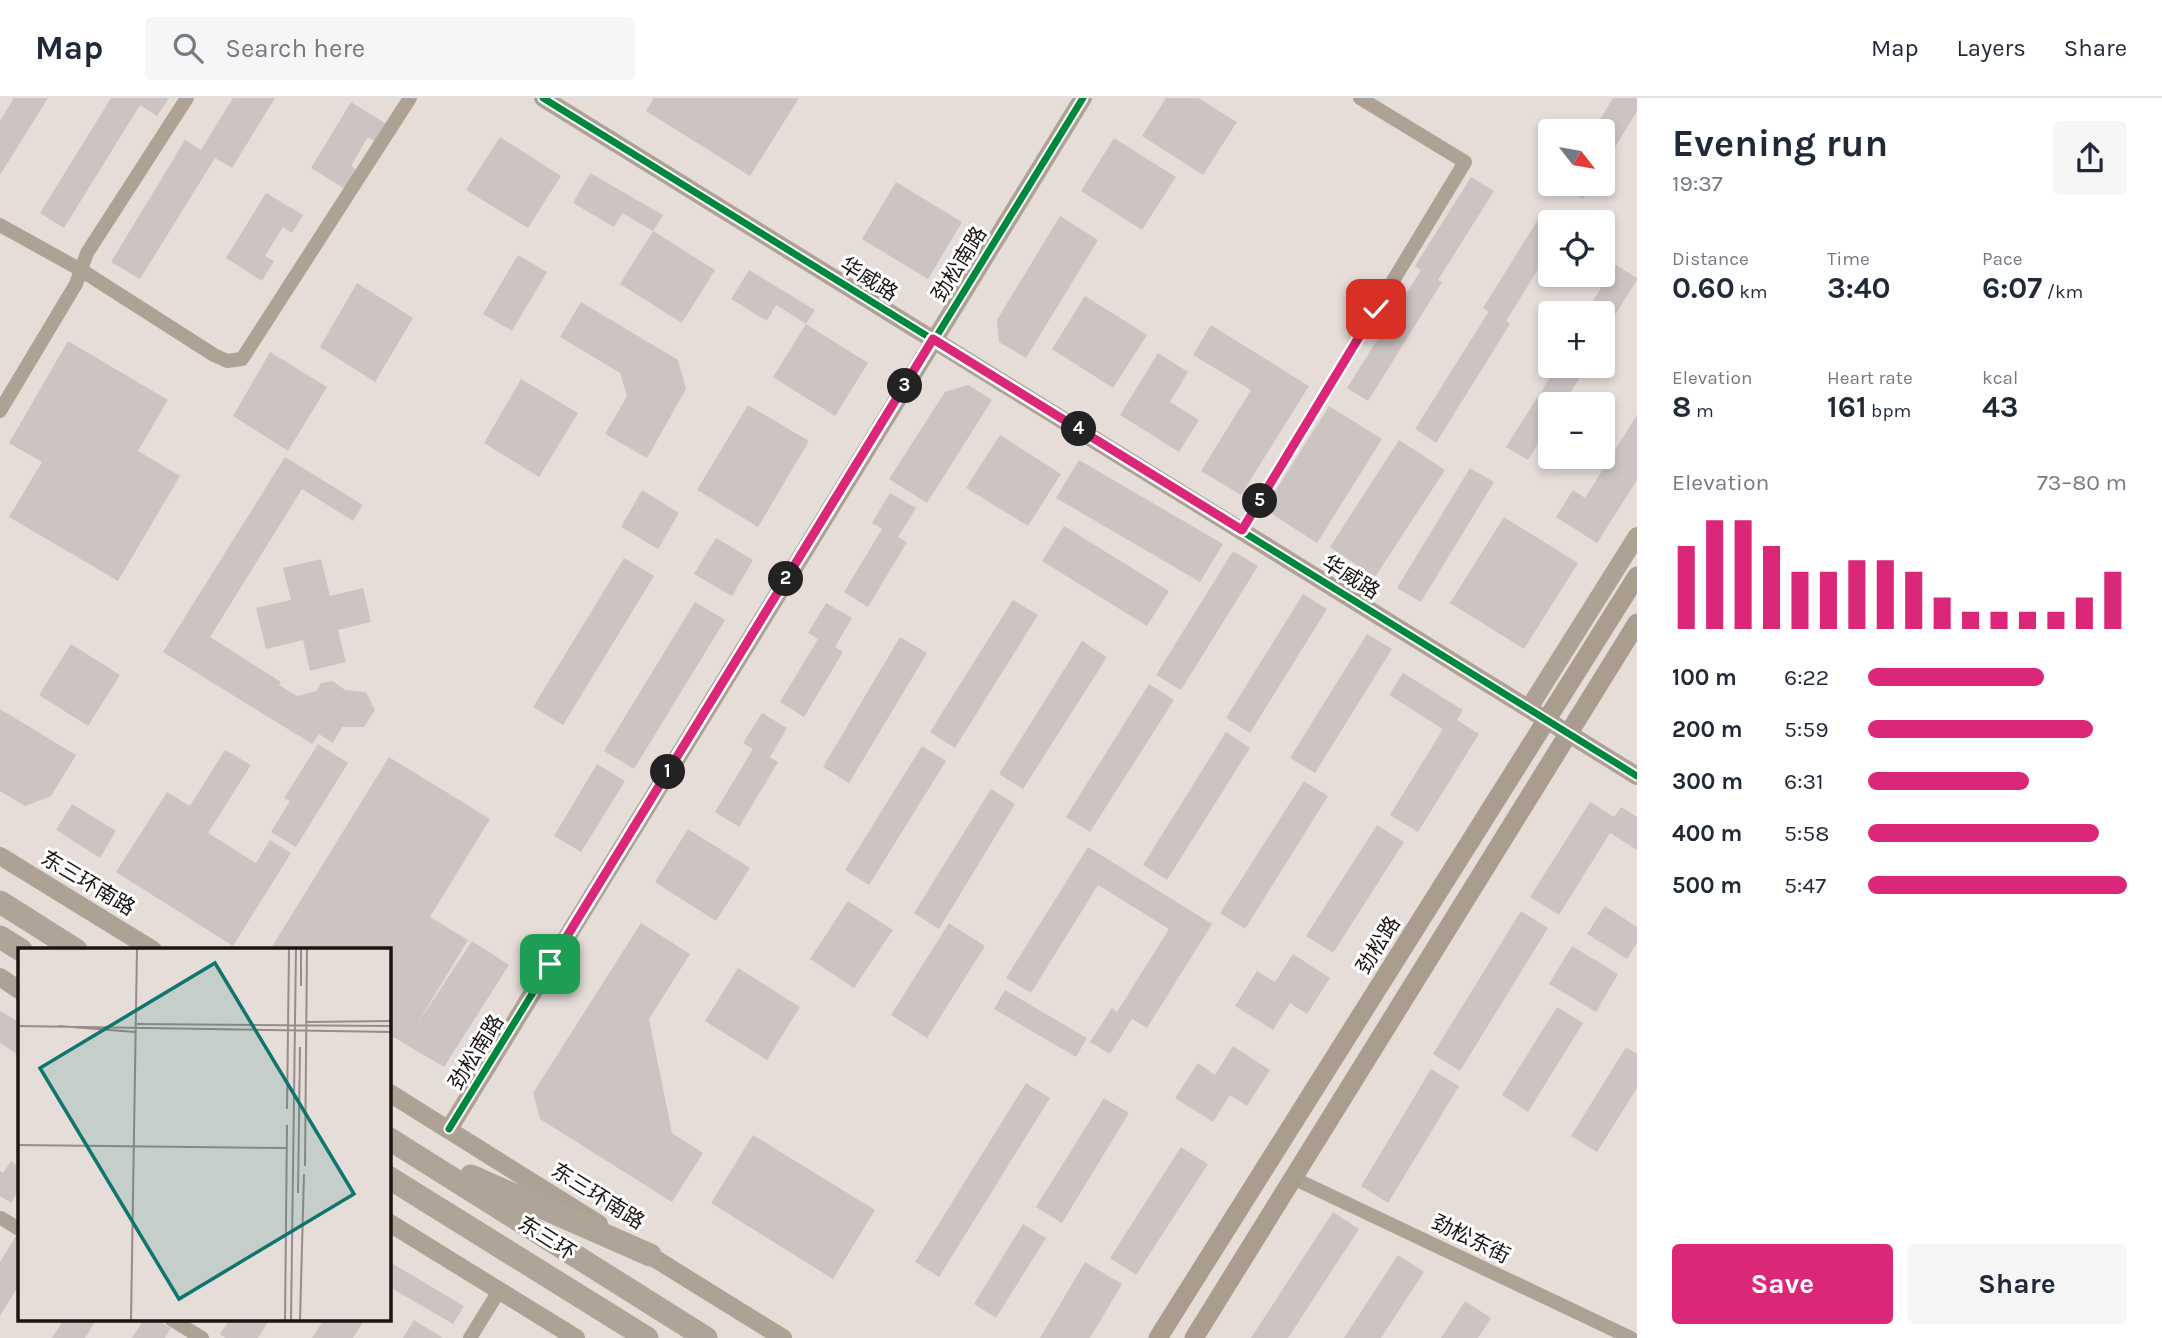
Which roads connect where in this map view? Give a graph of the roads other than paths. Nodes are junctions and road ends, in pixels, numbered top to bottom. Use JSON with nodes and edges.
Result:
{"nodes":[{"id":1,"x":187,"y":98,"type":"edge"},
{"id":2,"x":410,"y":98,"type":"edge"},
{"id":3,"x":543,"y":98,"type":"edge"},
{"id":4,"x":1083,"y":98,"type":"edge"},
{"id":5,"x":1360,"y":98,"type":"edge"},
{"id":6,"x":0,"y":225,"type":"edge"},
{"id":7,"x":81,"y":270,"type":"junction"},
{"id":8,"x":933,"y":339,"type":"junction"},
{"id":9,"x":0,"y":411,"type":"edge"},
{"id":10,"x":1242,"y":530,"type":"junction"},
{"id":11,"x":1637,"y":536,"type":"edge"},
{"id":12,"x":1637,"y":576,"type":"edge"},
{"id":13,"x":1637,"y":623,"type":"edge"},
{"id":14,"x":1529,"y":708,"type":"junction"},
{"id":15,"x":1548,"y":719,"type":"junction"},
{"id":16,"x":1569,"y":733,"type":"junction"},
{"id":17,"x":1637,"y":776,"type":"edge"},
{"id":18,"x":0,"y":856,"type":"edge"},
{"id":19,"x":0,"y":902,"type":"edge"},
{"id":20,"x":73,"y":948,"type":"edge"},
{"id":21,"x":150,"y":948,"type":"edge"},
{"id":22,"x":0,"y":977,"type":"edge"},
{"id":23,"x":18,"y":989,"type":"edge"},
{"id":24,"x":390,"y":1093,"type":"edge"},
{"id":25,"x":449,"y":1129,"type":"junction"},
{"id":26,"x":394,"y":1142,"type":"edge"},
{"id":27,"x":390,"y":1178,"type":"edge"},
{"id":28,"x":1293,"y":1178,"type":"junction"},
{"id":29,"x":18,"y":1214,"type":"edge"},
{"id":30,"x":0,"y":1218,"type":"edge"},
{"id":31,"x":390,"y":1223,"type":"edge"},
{"id":32,"x":18,"y":1228,"type":"edge"},
{"id":33,"x":650,"y":1255,"type":"junction"},
{"id":34,"x":499,"y":1291,"type":"junction"},
{"id":35,"x":173,"y":1320,"type":"edge"},
{"id":36,"x":202,"y":1338,"type":"edge"},
{"id":37,"x":470,"y":1338,"type":"edge"},
{"id":38,"x":576,"y":1338,"type":"edge"},
{"id":39,"x":647,"y":1338,"type":"edge"},
{"id":40,"x":706,"y":1338,"type":"edge"},
{"id":41,"x":783,"y":1338,"type":"edge"},
{"id":42,"x":1158,"y":1338,"type":"edge"},
{"id":43,"x":1194,"y":1338,"type":"edge"},
{"id":44,"x":1631,"y":1338,"type":"edge"}],
"edges":[{"from":1,"to":7,"type":"street"},
{"from":2,"to":7,"type":"street"},
{"from":3,"to":8,"type":"street","name":"华威路"},
{"from":4,"to":8,"type":"street","name":"劲松南路"},
{"from":5,"to":10,"type":"street"},
{"from":6,"to":7,"type":"street"},
{"from":7,"to":9,"type":"street"},
{"from":8,"to":10,"type":"street","name":"华威路"},
{"from":8,"to":25,"type":"street","name":"劲松南路"},
{"from":10,"to":14,"type":"street","name":"华威路"},
{"from":11,"to":14,"type":"street"},
{"from":12,"to":15,"type":"main road","name":"劲松路"},
{"from":13,"to":16,"type":"main road"},
{"from":14,"to":15,"type":"street","name":"华威路"},
{"from":15,"to":16,"type":"street","name":"华威路"},
{"from":15,"to":42,"type":"main road","name":"劲松路"},
{"from":16,"to":17,"type":"street","name":"华威路"},
{"from":16,"to":28,"type":"main road"},
{"from":18,"to":21,"type":"street","name":"东三环南路"},
{"from":19,"to":20,"type":"highway"},
{"from":22,"to":23,"type":"street"},
{"from":24,"to":25,"type":"street","name":"东三环南路"},
{"from":25,"to":33,"type":"street","name":"东三环南路"},
{"from":26,"to":33,"type":"highway"},
{"from":26,"to":40,"type":"highway","name":"东三环"},
{"from":27,"to":39,"type":"highway","name":"东三环"},
{"from":28,"to":43,"type":"main road"},
{"from":28,"to":44,"type":"street","name":"劲松东街"},
{"from":29,"to":30,"type":"street"},
{"from":30,"to":32,"type":"street"},
{"from":31,"to":34,"type":"street"},
{"from":33,"to":41,"type":"street","name":"东三环南路"},
{"from":34,"to":37,"type":"street"},
{"from":34,"to":38,"type":"street"},
{"from":35,"to":36,"type":"street"}]}
